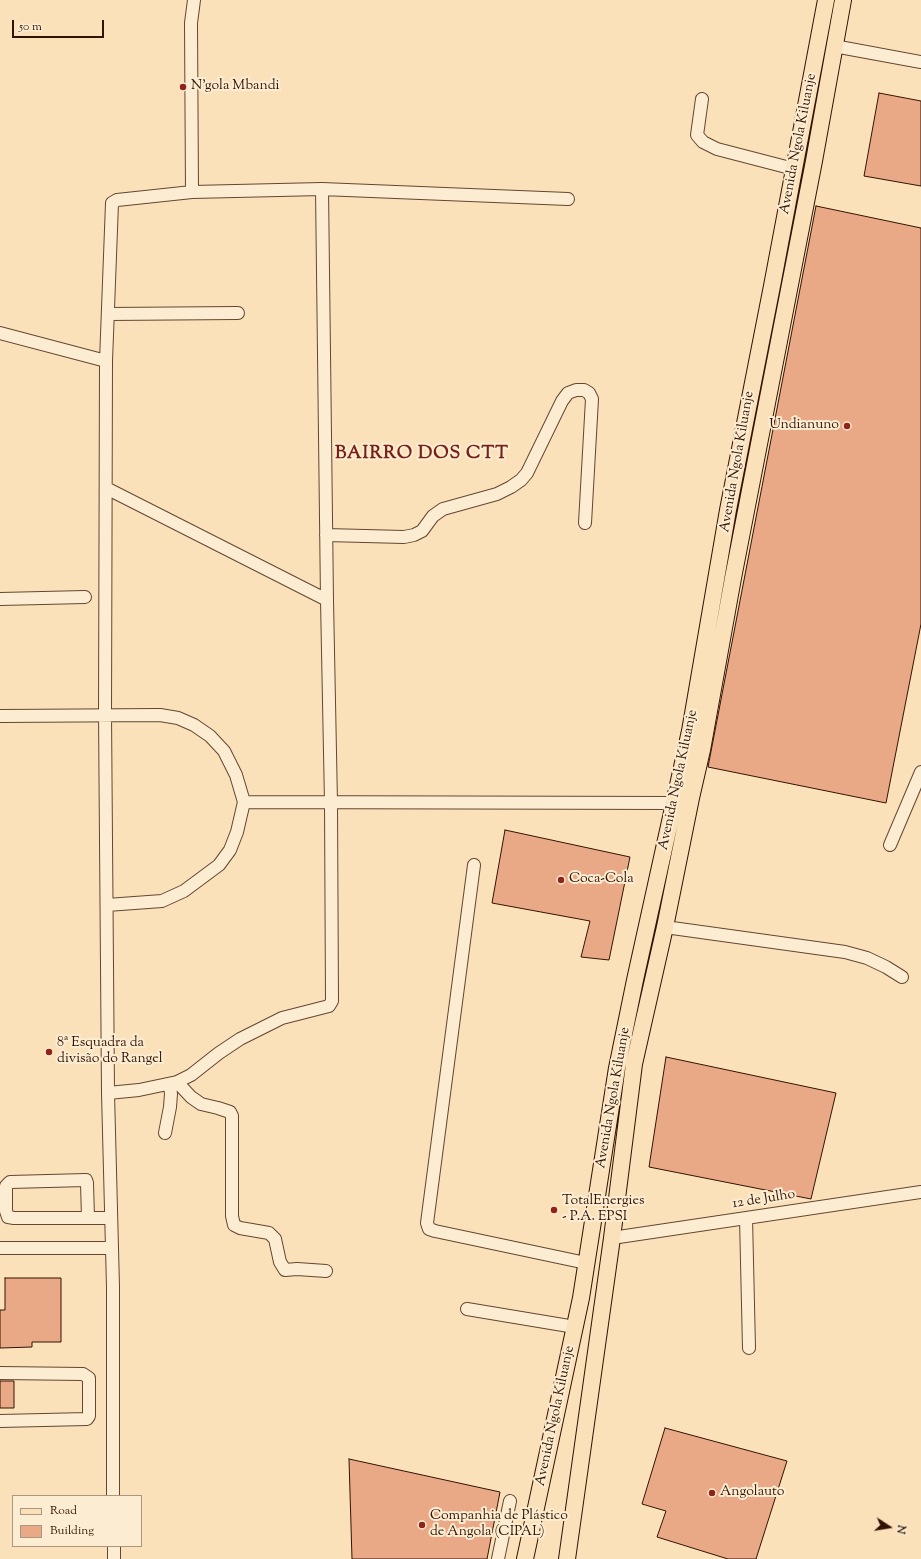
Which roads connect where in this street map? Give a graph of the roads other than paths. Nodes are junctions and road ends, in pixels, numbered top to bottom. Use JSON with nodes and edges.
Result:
{"nodes":[{"id":1,"x":194,"y":0,"type":"edge"},
{"id":2,"x":826,"y":0,"type":"edge"},
{"id":3,"x":843,"y":0,"type":"edge"},
{"id":4,"x":834,"y":46,"type":"junction"},
{"id":5,"x":921,"y":62,"type":"edge"},
{"id":6,"x":702,"y":99,"type":"dead end"},
{"id":7,"x":794,"y":169,"type":"junction"},
{"id":8,"x":322,"y":189,"type":"junction"},
{"id":9,"x":192,"y":192,"type":"junction"},
{"id":10,"x":568,"y":199,"type":"dead end"},
{"id":11,"x":238,"y":313,"type":"dead end"},
{"id":12,"x":108,"y":314,"type":"junction"},
{"id":13,"x":0,"y":333,"type":"edge"},
{"id":14,"x":106,"y":361,"type":"junction"},
{"id":15,"x":106,"y":488,"type":"junction"},
{"id":16,"x":585,"y":523,"type":"dead end"},
{"id":17,"x":326,"y":535,"type":"junction"},
{"id":18,"x":85,"y":597,"type":"dead end"},
{"id":19,"x":0,"y":599,"type":"edge"},
{"id":20,"x":327,"y":600,"type":"junction"},
{"id":21,"x":105,"y":714,"type":"junction"},
{"id":22,"x":0,"y":716,"type":"edge"},
{"id":23,"x":921,"y":772,"type":"edge"},
{"id":24,"x":244,"y":802,"type":"junction"},
{"id":25,"x":331,"y":803,"type":"junction"},
{"id":26,"x":675,"y":803,"type":"junction"},
{"id":27,"x":890,"y":846,"type":"dead end"},
{"id":28,"x":474,"y":865,"type":"dead end"},
{"id":29,"x":107,"y":905,"type":"junction"},
{"id":30,"x":665,"y":927,"type":"junction"},
{"id":31,"x":902,"y":977,"type":"dead end"},
{"id":32,"x":174,"y":1084,"type":"junction"},
{"id":33,"x":108,"y":1093,"type":"junction"},
{"id":34,"x":164,"y":1133,"type":"dead end"},
{"id":35,"x":921,"y":1192,"type":"edge"},
{"id":36,"x":88,"y":1218,"type":"junction"},
{"id":37,"x":111,"y":1218,"type":"junction"},
{"id":38,"x":746,"y":1218,"type":"junction"},
{"id":39,"x":612,"y":1238,"type":"junction"},
{"id":40,"x":0,"y":1248,"type":"edge"},
{"id":41,"x":112,"y":1248,"type":"junction"},
{"id":42,"x":586,"y":1263,"type":"junction"},
{"id":43,"x":326,"y":1270,"type":"dead end"},
{"id":44,"x":467,"y":1309,"type":"dead end"},
{"id":45,"x":575,"y":1327,"type":"junction"},
{"id":46,"x":749,"y":1348,"type":"dead end"},
{"id":47,"x":0,"y":1373,"type":"edge"},
{"id":48,"x":0,"y":1420,"type":"edge"},
{"id":49,"x":113,"y":1495,"type":"edge"},
{"id":50,"x":510,"y":1501,"type":"dead end"},
{"id":51,"x":572,"y":1526,"type":"junction"},
{"id":52,"x":532,"y":1530,"type":"junction"},
{"id":53,"x":114,"y":1547,"type":"edge"},
{"id":54,"x":114,"y":1559,"type":"edge"},
{"id":55,"x":498,"y":1559,"type":"edge"},
{"id":56,"x":525,"y":1559,"type":"edge"},
{"id":57,"x":534,"y":1559,"type":"edge"},
{"id":58,"x":558,"y":1559,"type":"edge"},
{"id":59,"x":567,"y":1559,"type":"edge"}],
"edges":[{"from":1,"to":9,"type":"street"},
{"from":2,"to":7,"type":"main road","name":"Avenida Ngola Kiluanje"},
{"from":3,"to":4,"type":"main road","name":"Avenida Ngola Kiluanje"},
{"from":4,"to":5,"type":"street"},
{"from":4,"to":30,"type":"main road","name":"Avenida Ngola Kiluanje"},
{"from":6,"to":7,"type":"street"},
{"from":7,"to":26,"type":"main road","name":"Avenida Ngola Kiluanje"},
{"from":8,"to":9,"type":"street"},
{"from":8,"to":10,"type":"street"},
{"from":8,"to":17,"type":"street"},
{"from":9,"to":12,"type":"street"},
{"from":11,"to":12,"type":"street"},
{"from":12,"to":14,"type":"street"},
{"from":13,"to":14,"type":"street"},
{"from":14,"to":15,"type":"street"},
{"from":15,"to":20,"type":"street"},
{"from":15,"to":21,"type":"street"},
{"from":16,"to":17,"type":"street"},
{"from":17,"to":20,"type":"street"},
{"from":18,"to":19,"type":"street"},
{"from":20,"to":25,"type":"street"},
{"from":21,"to":22,"type":"street"},
{"from":21,"to":24,"type":"street"},
{"from":21,"to":29,"type":"street"},
{"from":23,"to":27,"type":"street"},
{"from":24,"to":25,"type":"street"},
{"from":24,"to":29,"type":"street"},
{"from":25,"to":26,"type":"street"},
{"from":25,"to":32,"type":"street"},
{"from":26,"to":42,"type":"main road","name":"Avenida Ngola Kiluanje"},
{"from":28,"to":42,"type":"street"},
{"from":29,"to":33,"type":"street"},
{"from":30,"to":31,"type":"street"},
{"from":30,"to":39,"type":"main road","name":"Avenida Ngola Kiluanje"},
{"from":32,"to":33,"type":"street"},
{"from":32,"to":34,"type":"street"},
{"from":32,"to":43,"type":"street"},
{"from":33,"to":37,"type":"street"},
{"from":35,"to":38,"type":"street","name":"12 de Julho"},
{"from":36,"to":36,"type":"street"},
{"from":36,"to":37,"type":"street"},
{"from":37,"to":41,"type":"street"},
{"from":38,"to":39,"type":"street","name":"12 de Julho"},
{"from":38,"to":46,"type":"street"},
{"from":39,"to":51,"type":"main road","name":"Avenida Ngola Kiluanje"},
{"from":40,"to":41,"type":"street"},
{"from":41,"to":49,"type":"street"},
{"from":42,"to":45,"type":"main road","name":"Avenida Ngola Kiluanje"},
{"from":44,"to":45,"type":"street"},
{"from":45,"to":52,"type":"main road","name":"Avenida Ngola Kiluanje"},
{"from":47,"to":48,"type":"street"},
{"from":50,"to":55,"type":"street"},
{"from":51,"to":58,"type":"main road"},
{"from":51,"to":59,"type":"main road","name":"Avenida Ngola Kiluanje"},
{"from":52,"to":56,"type":"main road","name":"Avenida Ngola Kiluanje"},
{"from":52,"to":57,"type":"main road"},
{"from":53,"to":54,"type":"street"}]}
